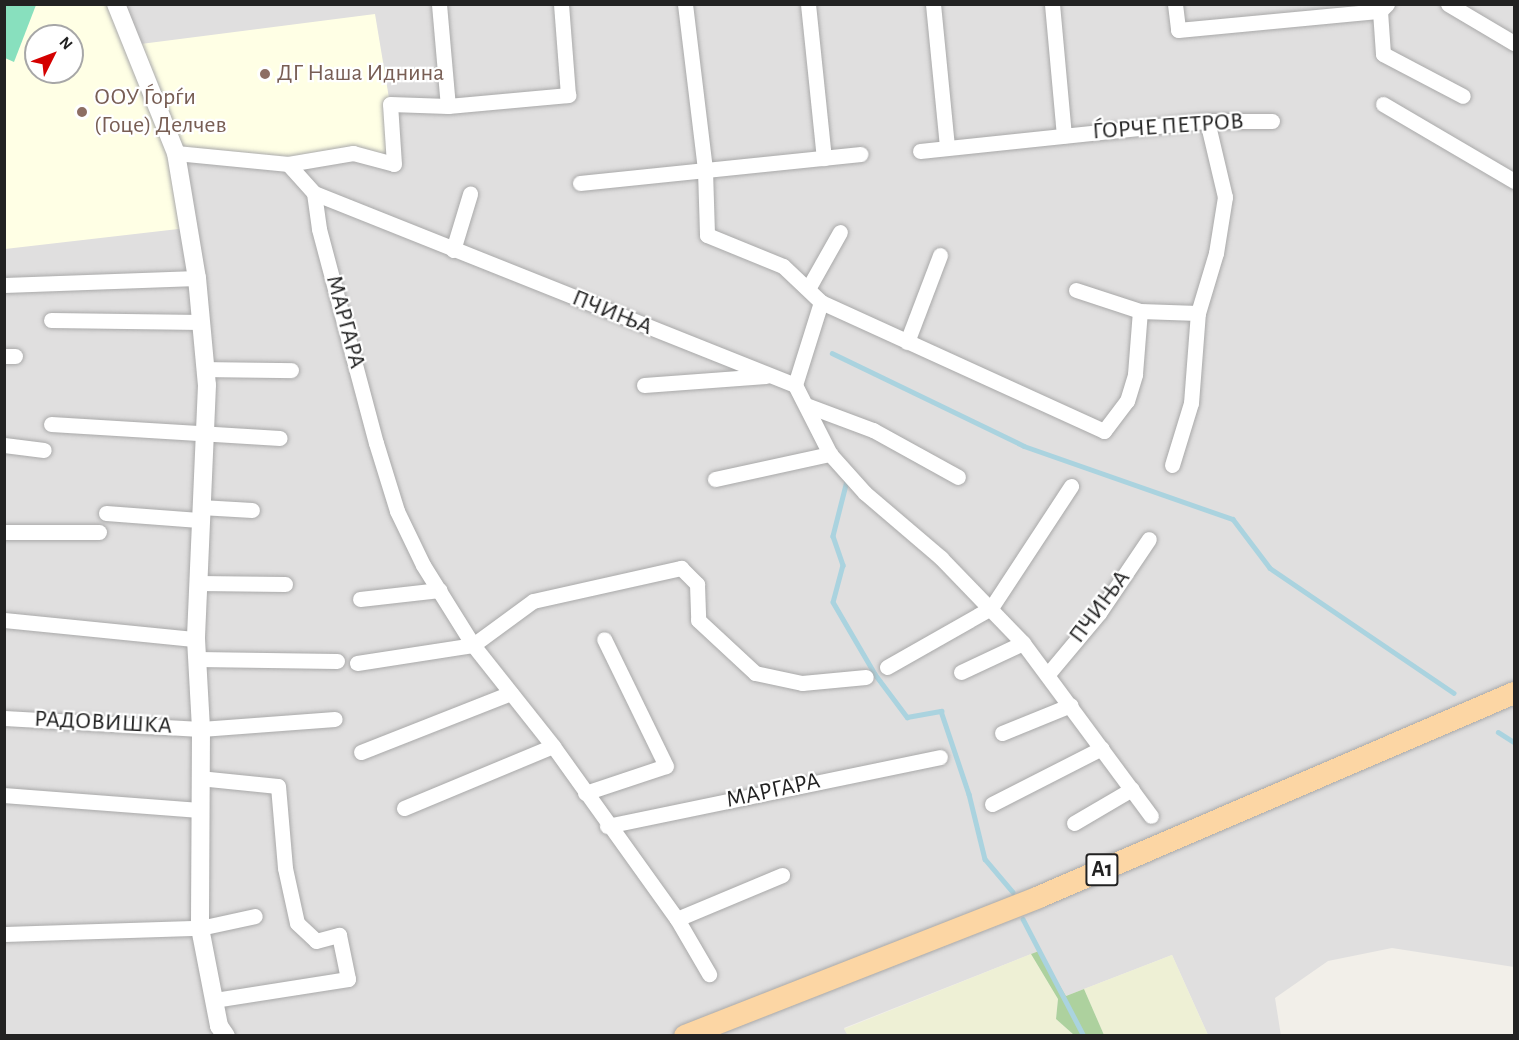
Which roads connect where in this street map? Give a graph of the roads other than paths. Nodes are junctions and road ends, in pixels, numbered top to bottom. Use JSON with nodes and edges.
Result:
{"nodes":[{"id":1,"x":439,"y":4,"type":"edge"},
{"id":2,"x":561,"y":4,"type":"edge"},
{"id":3,"x":685,"y":4,"type":"edge"},
{"id":4,"x":808,"y":4,"type":"edge"},
{"id":5,"x":933,"y":4,"type":"edge"},
{"id":6,"x":1052,"y":4,"type":"edge"},
{"id":7,"x":1175,"y":4,"type":"edge"},
{"id":8,"x":1448,"y":4,"type":"edge"},
{"id":9,"x":119,"y":6,"type":"edge"},
{"id":10,"x":1383,"y":8,"type":"edge"},
{"id":11,"x":1294,"y":12,"type":"edge"},
{"id":12,"x":1515,"y":43,"type":"edge"},
{"id":13,"x":1463,"y":96,"type":"dead end"},
{"id":14,"x":1383,"y":104,"type":"dead end"},
{"id":15,"x":448,"y":106,"type":"junction"},
{"id":16,"x":1207,"y":121,"type":"junction"},
{"id":17,"x":1272,"y":121,"type":"dead end"},
{"id":18,"x":1064,"y":135,"type":"junction"},
{"id":19,"x":947,"y":147,"type":"junction"},
{"id":20,"x":920,"y":151,"type":"dead end"},
{"id":21,"x":176,"y":153,"type":"junction"},
{"id":22,"x":861,"y":154,"type":"dead end"},
{"id":23,"x":824,"y":158,"type":"junction"},
{"id":24,"x":288,"y":164,"type":"junction"},
{"id":25,"x":705,"y":170,"type":"junction"},
{"id":26,"x":1515,"y":181,"type":"edge"},
{"id":27,"x":580,"y":183,"type":"dead end"},
{"id":28,"x":314,"y":193,"type":"junction"},
{"id":29,"x":470,"y":194,"type":"dead end"},
{"id":30,"x":840,"y":232,"type":"dead end"},
{"id":31,"x":453,"y":250,"type":"junction"},
{"id":32,"x":940,"y":255,"type":"dead end"},
{"id":33,"x":197,"y":278,"type":"junction"},
{"id":34,"x":4,"y":285,"type":"edge"},
{"id":35,"x":809,"y":287,"type":"junction"},
{"id":36,"x":1076,"y":290,"type":"dead end"},
{"id":37,"x":821,"y":302,"type":"junction"},
{"id":38,"x":1140,"y":311,"type":"junction"},
{"id":39,"x":1198,"y":313,"type":"junction"},
{"id":40,"x":51,"y":320,"type":"dead end"},
{"id":41,"x":201,"y":322,"type":"junction"},
{"id":42,"x":907,"y":342,"type":"junction"},
{"id":43,"x":206,"y":369,"type":"junction"},
{"id":44,"x":291,"y":370,"type":"dead end"},
{"id":45,"x":770,"y":375,"type":"junction"},
{"id":46,"x":644,"y":385,"type":"dead end"},
{"id":47,"x":795,"y":385,"type":"junction"},
{"id":48,"x":806,"y":405,"type":"junction"},
{"id":49,"x":51,"y":424,"type":"dead end"},
{"id":50,"x":207,"y":434,"type":"junction"},
{"id":51,"x":280,"y":438,"type":"dead end"},
{"id":52,"x":4,"y":445,"type":"edge"},
{"id":53,"x":44,"y":450,"type":"dead end"},
{"id":54,"x":830,"y":454,"type":"junction"},
{"id":55,"x":1172,"y":465,"type":"dead end"},
{"id":56,"x":958,"y":477,"type":"dead end"},
{"id":57,"x":715,"y":479,"type":"dead end"},
{"id":58,"x":1071,"y":486,"type":"dead end"},
{"id":59,"x":252,"y":510,"type":"dead end"},
{"id":60,"x":106,"y":513,"type":"dead end"},
{"id":61,"x":200,"y":513,"type":"junction"},
{"id":62,"x":4,"y":532,"type":"edge"},
{"id":63,"x":99,"y":532,"type":"dead end"},
{"id":64,"x":1149,"y":539,"type":"dead end"},
{"id":65,"x":198,"y":583,"type":"junction"},
{"id":66,"x":285,"y":584,"type":"dead end"},
{"id":67,"x":439,"y":590,"type":"junction"},
{"id":68,"x":360,"y":599,"type":"dead end"},
{"id":69,"x":991,"y":608,"type":"junction"},
{"id":70,"x":4,"y":620,"type":"edge"},
{"id":71,"x":196,"y":639,"type":"junction"},
{"id":72,"x":604,"y":639,"type":"dead end"},
{"id":73,"x":1023,"y":643,"type":"junction"},
{"id":74,"x":473,"y":645,"type":"junction"},
{"id":75,"x":197,"y":659,"type":"junction"},
{"id":76,"x":337,"y":661,"type":"dead end"},
{"id":77,"x":357,"y":663,"type":"dead end"},
{"id":78,"x":888,"y":666,"type":"dead end"},
{"id":79,"x":961,"y":672,"type":"dead end"},
{"id":80,"x":1048,"y":674,"type":"junction"},
{"id":81,"x":866,"y":676,"type":"dead end"},
{"id":82,"x":511,"y":693,"type":"junction"},
{"id":83,"x":1515,"y":693,"type":"edge"},
{"id":84,"x":1071,"y":705,"type":"junction"},
{"id":85,"x":4,"y":718,"type":"edge"},
{"id":86,"x":335,"y":719,"type":"dead end"},
{"id":87,"x":201,"y":729,"type":"junction"},
{"id":88,"x":1002,"y":733,"type":"dead end"},
{"id":89,"x":553,"y":746,"type":"junction"},
{"id":90,"x":1102,"y":748,"type":"junction"},
{"id":91,"x":361,"y":752,"type":"dead end"},
{"id":92,"x":940,"y":757,"type":"dead end"},
{"id":93,"x":199,"y":778,"type":"junction"},
{"id":94,"x":1132,"y":789,"type":"junction"},
{"id":95,"x":585,"y":793,"type":"junction"},
{"id":96,"x":4,"y":795,"type":"edge"},
{"id":97,"x":992,"y":804,"type":"dead end"},
{"id":98,"x":405,"y":808,"type":"dead end"},
{"id":99,"x":198,"y":810,"type":"junction"},
{"id":100,"x":1151,"y":816,"type":"dead end"},
{"id":101,"x":1074,"y":823,"type":"dead end"},
{"id":102,"x":607,"y":826,"type":"junction"},
{"id":103,"x":782,"y":875,"type":"dead end"},
{"id":104,"x":255,"y":916,"type":"dead end"},
{"id":105,"x":677,"y":920,"type":"junction"},
{"id":106,"x":200,"y":928,"type":"junction"},
{"id":107,"x":4,"y":934,"type":"edge"},
{"id":108,"x":709,"y":974,"type":"dead end"},
{"id":109,"x":214,"y":1000,"type":"junction"},
{"id":110,"x":226,"y":1035,"type":"edge"},
{"id":111,"x":685,"y":1035,"type":"edge"}],
"edges":[{"from":1,"to":15,"type":"street"},
{"from":2,"to":15,"type":"street"},
{"from":3,"to":25,"type":"street"},
{"from":4,"to":23,"type":"street"},
{"from":5,"to":19,"type":"street"},
{"from":6,"to":18,"type":"street","name":"ЃОРЧЕ ПЕТРОВ"},
{"from":7,"to":11,"type":"street"},
{"from":8,"to":12,"type":"street"},
{"from":9,"to":21,"type":"street","name":"РАДОВИШКА"},
{"from":10,"to":11,"type":"street"},
{"from":10,"to":13,"type":"street"},
{"from":14,"to":26,"type":"street"},
{"from":15,"to":24,"type":"street"},
{"from":16,"to":17,"type":"street","name":"ЃОРЧЕ ПЕТРОВ"},
{"from":16,"to":18,"type":"street","name":"ЃОРЧЕ ПЕТРОВ"},
{"from":16,"to":39,"type":"street"},
{"from":18,"to":19,"type":"street","name":"ЃОРЧЕ ПЕТРОВ"},
{"from":19,"to":20,"type":"street","name":"ЃОРЧЕ ПЕТРОВ"},
{"from":21,"to":24,"type":"street"},
{"from":21,"to":33,"type":"street","name":"РАДОВИШКА"},
{"from":22,"to":23,"type":"street"},
{"from":23,"to":25,"type":"street"},
{"from":24,"to":28,"type":"street"},
{"from":25,"to":27,"type":"street"},
{"from":25,"to":35,"type":"street"},
{"from":28,"to":31,"type":"street","name":"ПЧИЊА"},
{"from":28,"to":67,"type":"street","name":"МАРГАРА"},
{"from":29,"to":31,"type":"street"},
{"from":30,"to":35,"type":"street"},
{"from":31,"to":45,"type":"street","name":"ПЧИЊА"},
{"from":32,"to":42,"type":"street"},
{"from":33,"to":34,"type":"street"},
{"from":33,"to":41,"type":"street","name":"РАДОВИШКА"},
{"from":35,"to":37,"type":"street"},
{"from":36,"to":38,"type":"street"},
{"from":37,"to":42,"type":"street"},
{"from":37,"to":47,"type":"street"},
{"from":38,"to":39,"type":"street"},
{"from":38,"to":42,"type":"street"},
{"from":39,"to":55,"type":"street"},
{"from":40,"to":41,"type":"street"},
{"from":41,"to":43,"type":"street","name":"РАДОВИШКА"},
{"from":43,"to":44,"type":"street"},
{"from":43,"to":50,"type":"street","name":"РАДОВИШКА"},
{"from":45,"to":46,"type":"street","name":"ПЧИЊА"},
{"from":45,"to":47,"type":"street","name":"ПЧИЊА"},
{"from":47,"to":48,"type":"street"},
{"from":48,"to":54,"type":"street"},
{"from":48,"to":56,"type":"street"},
{"from":49,"to":50,"type":"street"},
{"from":50,"to":51,"type":"street"},
{"from":50,"to":61,"type":"street","name":"РАДОВИШКА"},
{"from":52,"to":53,"type":"street"},
{"from":54,"to":57,"type":"street"},
{"from":54,"to":69,"type":"street"},
{"from":58,"to":69,"type":"street"},
{"from":59,"to":61,"type":"street"},
{"from":60,"to":61,"type":"street"},
{"from":61,"to":65,"type":"street","name":"РАДОВИШКА"},
{"from":62,"to":63,"type":"street"},
{"from":64,"to":80,"type":"street","name":"ПЧИЊА"},
{"from":65,"to":66,"type":"street"},
{"from":65,"to":71,"type":"street","name":"РАДОВИШКА"},
{"from":67,"to":68,"type":"street"},
{"from":67,"to":74,"type":"street","name":"МАРГАРА"},
{"from":69,"to":73,"type":"street"},
{"from":69,"to":78,"type":"street"},
{"from":70,"to":71,"type":"street"},
{"from":71,"to":75,"type":"street","name":"РАДОВИШКА"},
{"from":72,"to":95,"type":"street"},
{"from":73,"to":79,"type":"street"},
{"from":73,"to":80,"type":"street"},
{"from":74,"to":77,"type":"street"},
{"from":74,"to":81,"type":"street"},
{"from":74,"to":82,"type":"street","name":"МАРГАРА"},
{"from":75,"to":76,"type":"street"},
{"from":75,"to":87,"type":"street","name":"РАДОВИШКА"},
{"from":80,"to":84,"type":"street"},
{"from":82,"to":89,"type":"street","name":"МАРГАРА"},
{"from":82,"to":91,"type":"street"},
{"from":83,"to":111,"type":"main road","number":"A1"},
{"from":84,"to":88,"type":"street"},
{"from":84,"to":90,"type":"street"},
{"from":85,"to":87,"type":"street","name":"РАДОВИШКА"},
{"from":86,"to":87,"type":"street","name":"РАДОВИШКА"},
{"from":87,"to":93,"type":"street","name":"РАДОВИШКА"},
{"from":89,"to":95,"type":"street","name":"МАРГАРА"},
{"from":89,"to":98,"type":"street"},
{"from":90,"to":94,"type":"street"},
{"from":90,"to":97,"type":"street"},
{"from":92,"to":102,"type":"street","name":"МАРГАРА"},
{"from":93,"to":99,"type":"street","name":"РАДОВИШКА"},
{"from":93,"to":109,"type":"street"},
{"from":94,"to":100,"type":"street"},
{"from":94,"to":101,"type":"street"},
{"from":95,"to":102,"type":"street","name":"МАРГАРА"},
{"from":96,"to":99,"type":"street"},
{"from":99,"to":106,"type":"street","name":"РАДОВИШКА"},
{"from":102,"to":105,"type":"street","name":"МАРГАРА"},
{"from":103,"to":105,"type":"street"},
{"from":104,"to":106,"type":"street"},
{"from":105,"to":108,"type":"street","name":"МАРГАРА"},
{"from":106,"to":107,"type":"street"},
{"from":106,"to":109,"type":"street","name":"РАДОВИШКА"},
{"from":109,"to":110,"type":"street","name":"РАДОВИШКА"}]}
